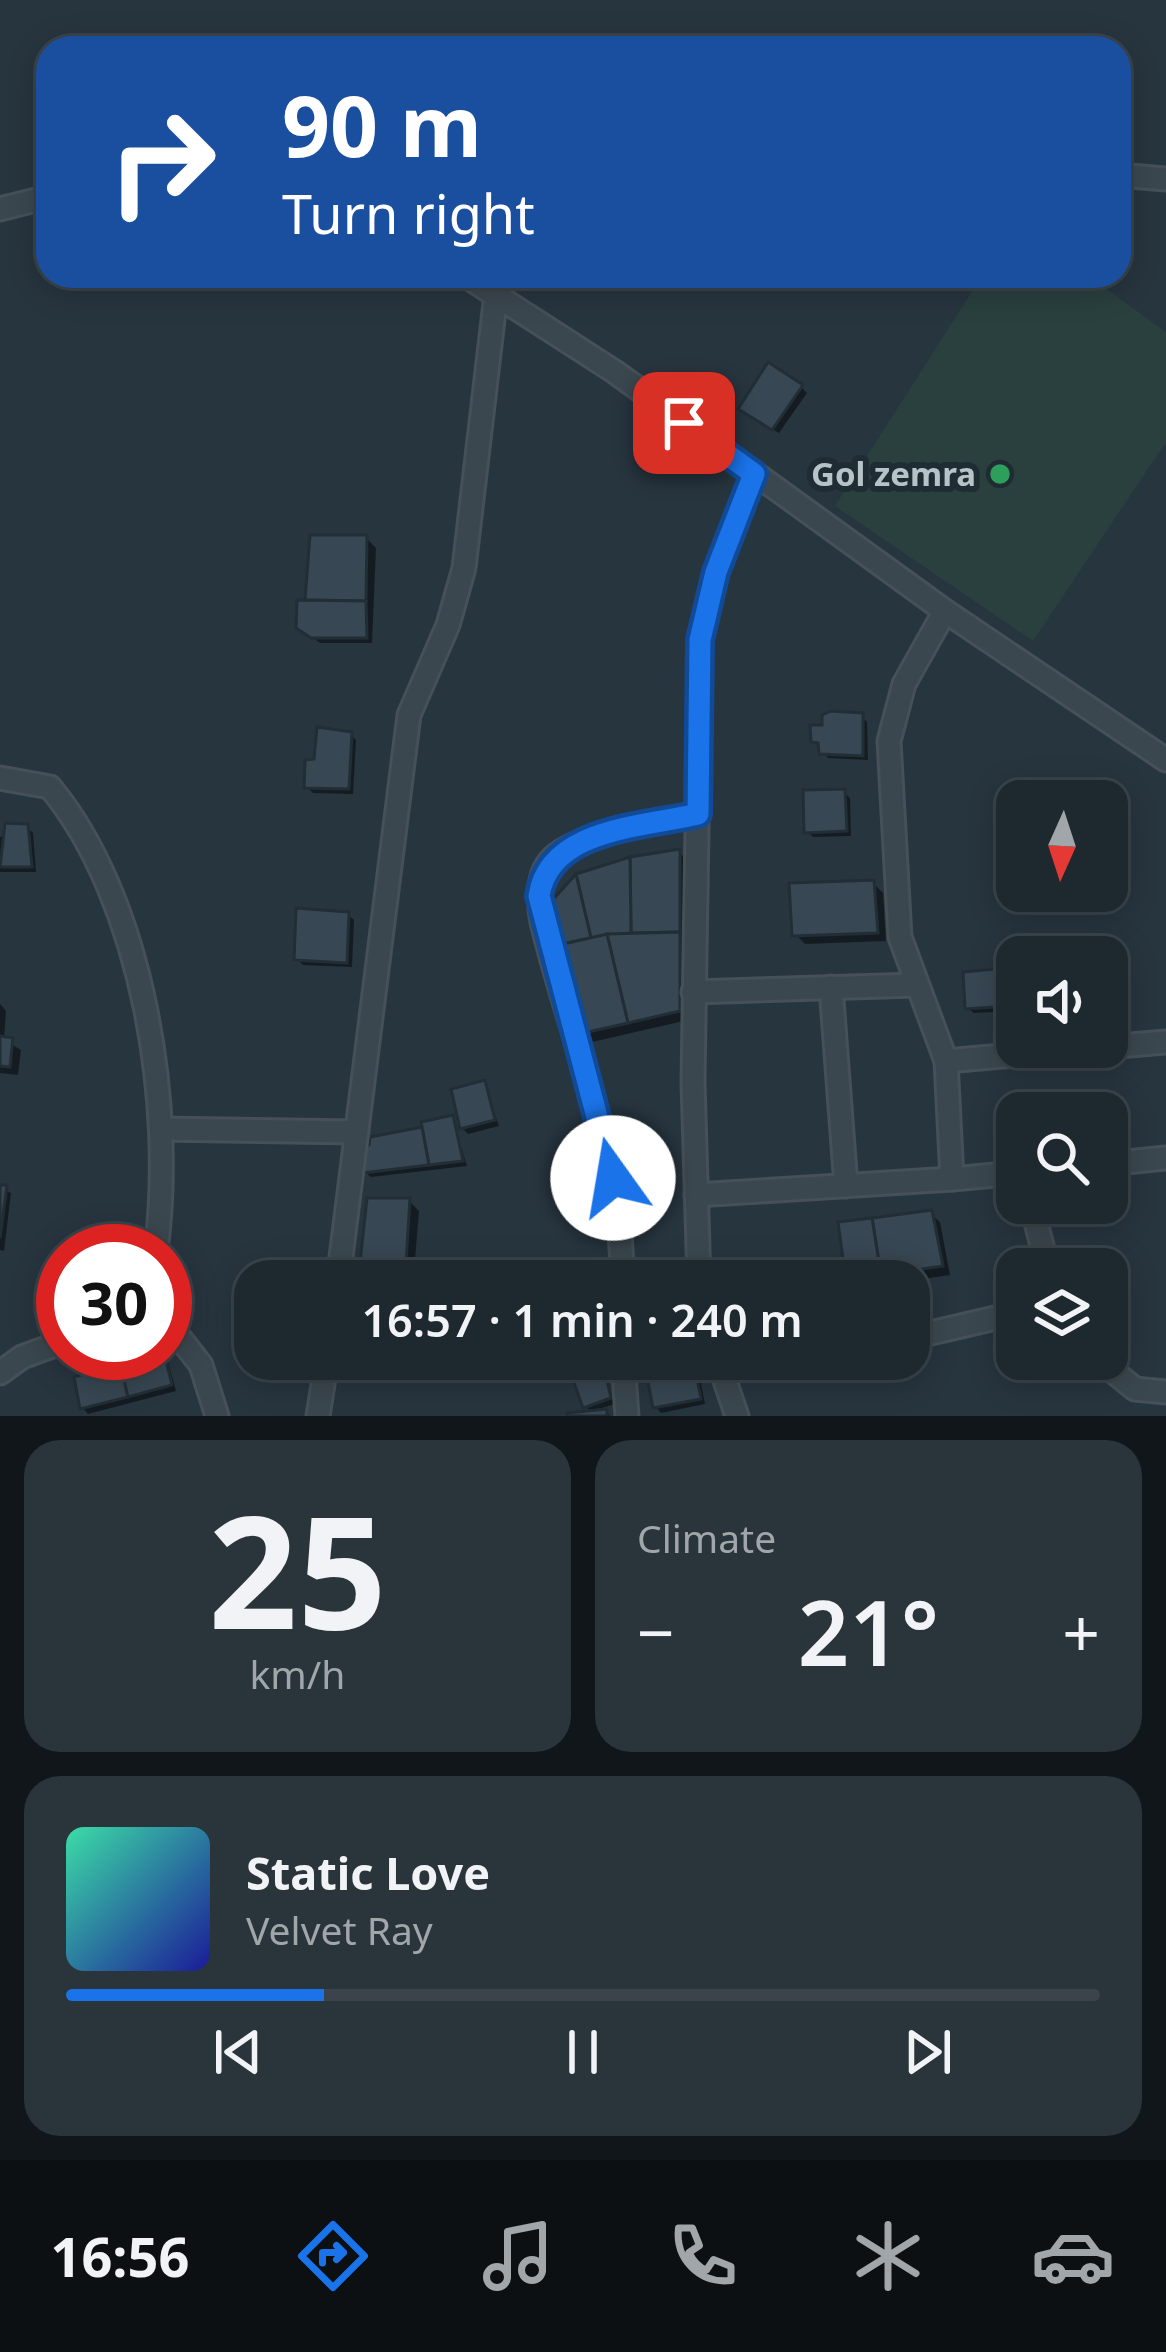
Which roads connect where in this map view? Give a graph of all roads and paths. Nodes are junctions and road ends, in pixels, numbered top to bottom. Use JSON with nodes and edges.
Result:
{"nodes":[{"id":1,"x":1131,"y":176,"type":"edge"},
{"id":2,"x":1166,"y":179,"type":"edge"},
{"id":3,"x":36,"y":200,"type":"edge"},
{"id":4,"x":0,"y":209,"type":"edge"},
{"id":5,"x":486,"y":288,"type":"edge"},
{"id":6,"x":496,"y":294,"type":"junction"},
{"id":7,"x":754,"y":474,"type":"junction"},
{"id":8,"x":945,"y":611,"type":"junction"},
{"id":9,"x":1166,"y":760,"type":"edge"},
{"id":10,"x":0,"y":778,"type":"edge"},
{"id":11,"x":698,"y":814,"type":"junction"},
{"id":12,"x":916,"y":985,"type":"junction"},
{"id":13,"x":832,"y":987,"type":"junction"},
{"id":14,"x":693,"y":992,"type":"junction"},
{"id":15,"x":1166,"y":1042,"type":"edge"},
{"id":16,"x":1128,"y":1045,"type":"edge"},
{"id":17,"x":996,"y":1057,"type":"edge"},
{"id":18,"x":946,"y":1061,"type":"junction"},
{"id":19,"x":161,"y":1129,"type":"junction"},
{"id":20,"x":357,"y":1132,"type":"junction"},
{"id":21,"x":1166,"y":1158,"type":"edge"},
{"id":22,"x":1128,"y":1162,"type":"edge"},
{"id":23,"x":996,"y":1175,"type":"edge"},
{"id":24,"x":952,"y":1179,"type":"junction"},
{"id":25,"x":846,"y":1186,"type":"junction"},
{"id":26,"x":696,"y":1195,"type":"junction"},
{"id":27,"x":157,"y":1224,"type":"edge"},
{"id":28,"x":341,"y":1260,"type":"edge"},
{"id":29,"x":620,"y":1260,"type":"edge"},
{"id":30,"x":698,"y":1260,"type":"edge"},
{"id":31,"x":996,"y":1317,"type":"edge"},
{"id":32,"x":930,"y":1333,"type":"edge"},
{"id":33,"x":36,"y":1352,"type":"edge"},
{"id":34,"x":192,"y":1353,"type":"edge"},
{"id":35,"x":0,"y":1373,"type":"edge"},
{"id":36,"x":324,"y":1380,"type":"edge"},
{"id":37,"x":624,"y":1380,"type":"edge"},
{"id":38,"x":725,"y":1380,"type":"edge"},
{"id":39,"x":1125,"y":1380,"type":"edge"},
{"id":40,"x":1166,"y":1392,"type":"edge"},
{"id":41,"x":217,"y":1416,"type":"edge"},
{"id":42,"x":318,"y":1416,"type":"edge"},
{"id":43,"x":627,"y":1416,"type":"edge"},
{"id":44,"x":737,"y":1416,"type":"edge"}],
"edges":[{"from":1,"to":2,"type":"street"},
{"from":3,"to":4,"type":"street"},
{"from":5,"to":6,"type":"street"},
{"from":6,"to":7,"type":"street"},
{"from":6,"to":20,"type":"street"},
{"from":7,"to":8,"type":"street"},
{"from":7,"to":11,"type":"street"},
{"from":8,"to":9,"type":"street"},
{"from":8,"to":12,"type":"street"},
{"from":10,"to":19,"type":"street"},
{"from":11,"to":14,"type":"street"},
{"from":11,"to":29,"type":"street"},
{"from":12,"to":13,"type":"street"},
{"from":12,"to":18,"type":"street"},
{"from":13,"to":14,"type":"street"},
{"from":13,"to":25,"type":"street"},
{"from":14,"to":26,"type":"street"},
{"from":15,"to":16,"type":"street"},
{"from":17,"to":18,"type":"street"},
{"from":18,"to":24,"type":"street"},
{"from":19,"to":20,"type":"street"},
{"from":19,"to":27,"type":"street"},
{"from":20,"to":28,"type":"street"},
{"from":21,"to":22,"type":"street"},
{"from":23,"to":24,"type":"street"},
{"from":24,"to":25,"type":"street"},
{"from":25,"to":26,"type":"street"},
{"from":26,"to":30,"type":"street"},
{"from":31,"to":32,"type":"street"},
{"from":33,"to":35,"type":"street"},
{"from":34,"to":41,"type":"street"},
{"from":36,"to":42,"type":"street"},
{"from":37,"to":43,"type":"street"},
{"from":38,"to":44,"type":"street"},
{"from":39,"to":40,"type":"street"}]}
